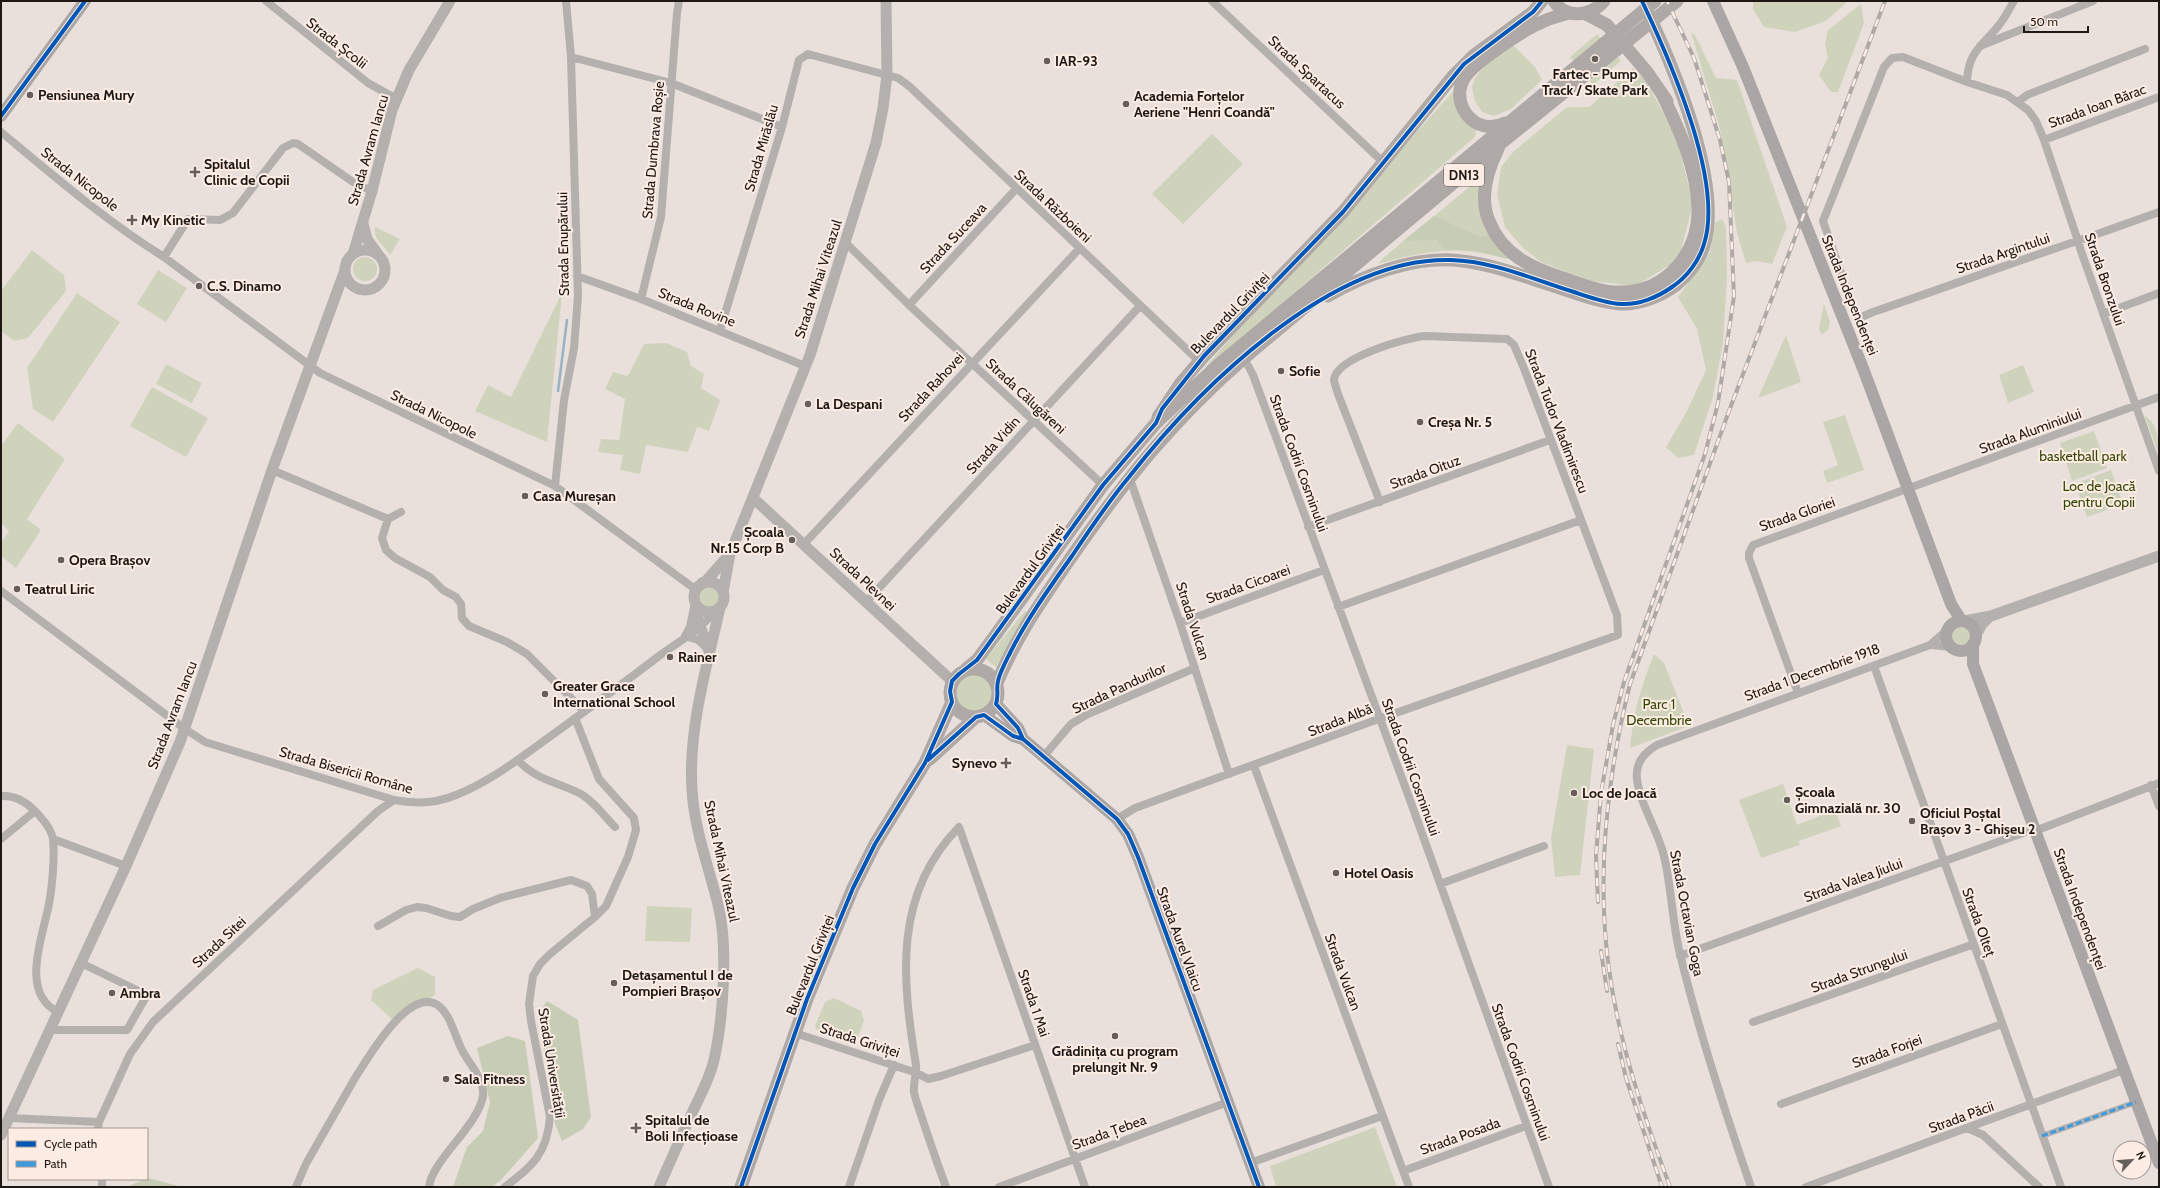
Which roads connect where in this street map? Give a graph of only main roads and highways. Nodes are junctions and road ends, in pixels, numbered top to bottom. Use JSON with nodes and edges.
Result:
{"nodes":[{"id":1,"x":85,"y":1,"type":"edge"},
{"id":2,"x":1542,"y":1,"type":"edge"},
{"id":3,"x":1554,"y":1,"type":"edge"},
{"id":4,"x":1605,"y":1,"type":"edge"},
{"id":5,"x":1642,"y":1,"type":"edge"},
{"id":6,"x":1655,"y":1,"type":"edge"},
{"id":7,"x":1677,"y":1,"type":"edge"},
{"id":8,"x":1713,"y":1,"type":"edge"},
{"id":9,"x":1569,"y":13,"type":"junction"},
{"id":10,"x":1586,"y":14,"type":"junction"},
{"id":11,"x":1607,"y":25,"type":"junction"},
{"id":12,"x":1562,"y":87,"type":"junction"},
{"id":13,"x":1662,"y":94,"type":"junction"},
{"id":14,"x":1518,"y":114,"type":"junction"},
{"id":15,"x":1,"y":116,"type":"edge"},
{"id":16,"x":1500,"y":144,"type":"junction"},
{"id":17,"x":1707,"y":204,"type":"junction"},
{"id":18,"x":1293,"y":316,"type":"junction"},
{"id":19,"x":1156,"y":423,"type":"junction"},
{"id":20,"x":1955,"y":624,"type":"junction"},
{"id":21,"x":1974,"y":639,"type":"junction"},
{"id":22,"x":1953,"y":649,"type":"junction"},
{"id":23,"x":1973,"y":664,"type":"junction"},
{"id":24,"x":966,"y":670,"type":"junction"},
{"id":25,"x":997,"y":683,"type":"junction"},
{"id":26,"x":952,"y":702,"type":"junction"},
{"id":27,"x":996,"y":704,"type":"junction"},
{"id":28,"x":980,"y":716,"type":"junction"},
{"id":29,"x":1023,"y":739,"type":"junction"},
{"id":30,"x":925,"y":763,"type":"junction"},
{"id":31,"x":2154,"y":1137,"type":"edge"},
{"id":32,"x":2159,"y":1164,"type":"edge"},
{"id":33,"x":741,"y":1187,"type":"edge"},
{"id":34,"x":1259,"y":1187,"type":"edge"}],
"edges":[{"from":1,"to":15,"type":"main road"},
{"from":2,"to":19,"type":"main road","name":"Bulevardul Griviței"},
{"from":3,"to":9,"type":"main road"},
{"from":4,"to":10,"type":"main road"},
{"from":4,"to":11,"type":"main road"},
{"from":5,"to":17,"type":"main road"},
{"from":6,"to":12,"type":"main road","name":"Bulevardul Griviței","number":"DN13"},
{"from":7,"to":12,"type":"main road","name":"Bulevardul Griviței","number":"DN13"},
{"from":8,"to":20,"type":"main road","name":"Strada Independenței"},
{"from":9,"to":10,"type":"main road"},
{"from":9,"to":14,"type":"main road"},
{"from":10,"to":11,"type":"main road"},
{"from":11,"to":13,"type":"main road"},
{"from":12,"to":14,"type":"main road","name":"Bulevardul Griviței","number":"DN13"},
{"from":12,"to":16,"type":"main road","name":"Bulevardul Griviței","number":"DN13"},
{"from":13,"to":16,"type":"main road"},
{"from":13,"to":17,"type":"main road"},
{"from":14,"to":19,"type":"main road","name":"Bulevardul Griviței","number":"DN13"},
{"from":16,"to":18,"type":"main road","name":"Bulevardul Griviței","number":"DN13"},
{"from":17,"to":18,"type":"main road"},
{"from":18,"to":25,"type":"main road","name":"Bulevardul Griviței"},
{"from":19,"to":24,"type":"main road","name":"Bulevardul Griviței"},
{"from":20,"to":21,"type":"main road"},
{"from":20,"to":22,"type":"main road"},
{"from":21,"to":22,"type":"main road"},
{"from":21,"to":23,"type":"main road","name":"Strada Independenței"},
{"from":22,"to":23,"type":"main road"},
{"from":23,"to":31,"type":"main road","name":"Strada Independenței"},
{"from":24,"to":25,"type":"main road"},
{"from":24,"to":26,"type":"main road"},
{"from":25,"to":27,"type":"main road"},
{"from":26,"to":28,"type":"main road"},
{"from":26,"to":30,"type":"main road","name":"Bulevardul Griviței"},
{"from":27,"to":28,"type":"main road"},
{"from":27,"to":29,"type":"main road","name":"Strada Aurel Vlaicu"},
{"from":28,"to":29,"type":"main road","name":"Strada Aurel Vlaicu"},
{"from":28,"to":30,"type":"main road","name":"Bulevardul Griviței"},
{"from":29,"to":34,"type":"main road","name":"Strada Aurel Vlaicu"},
{"from":30,"to":33,"type":"main road","name":"Bulevardul Griviței"},
{"from":31,"to":32,"type":"main road","name":"Strada Independenței"}]}
